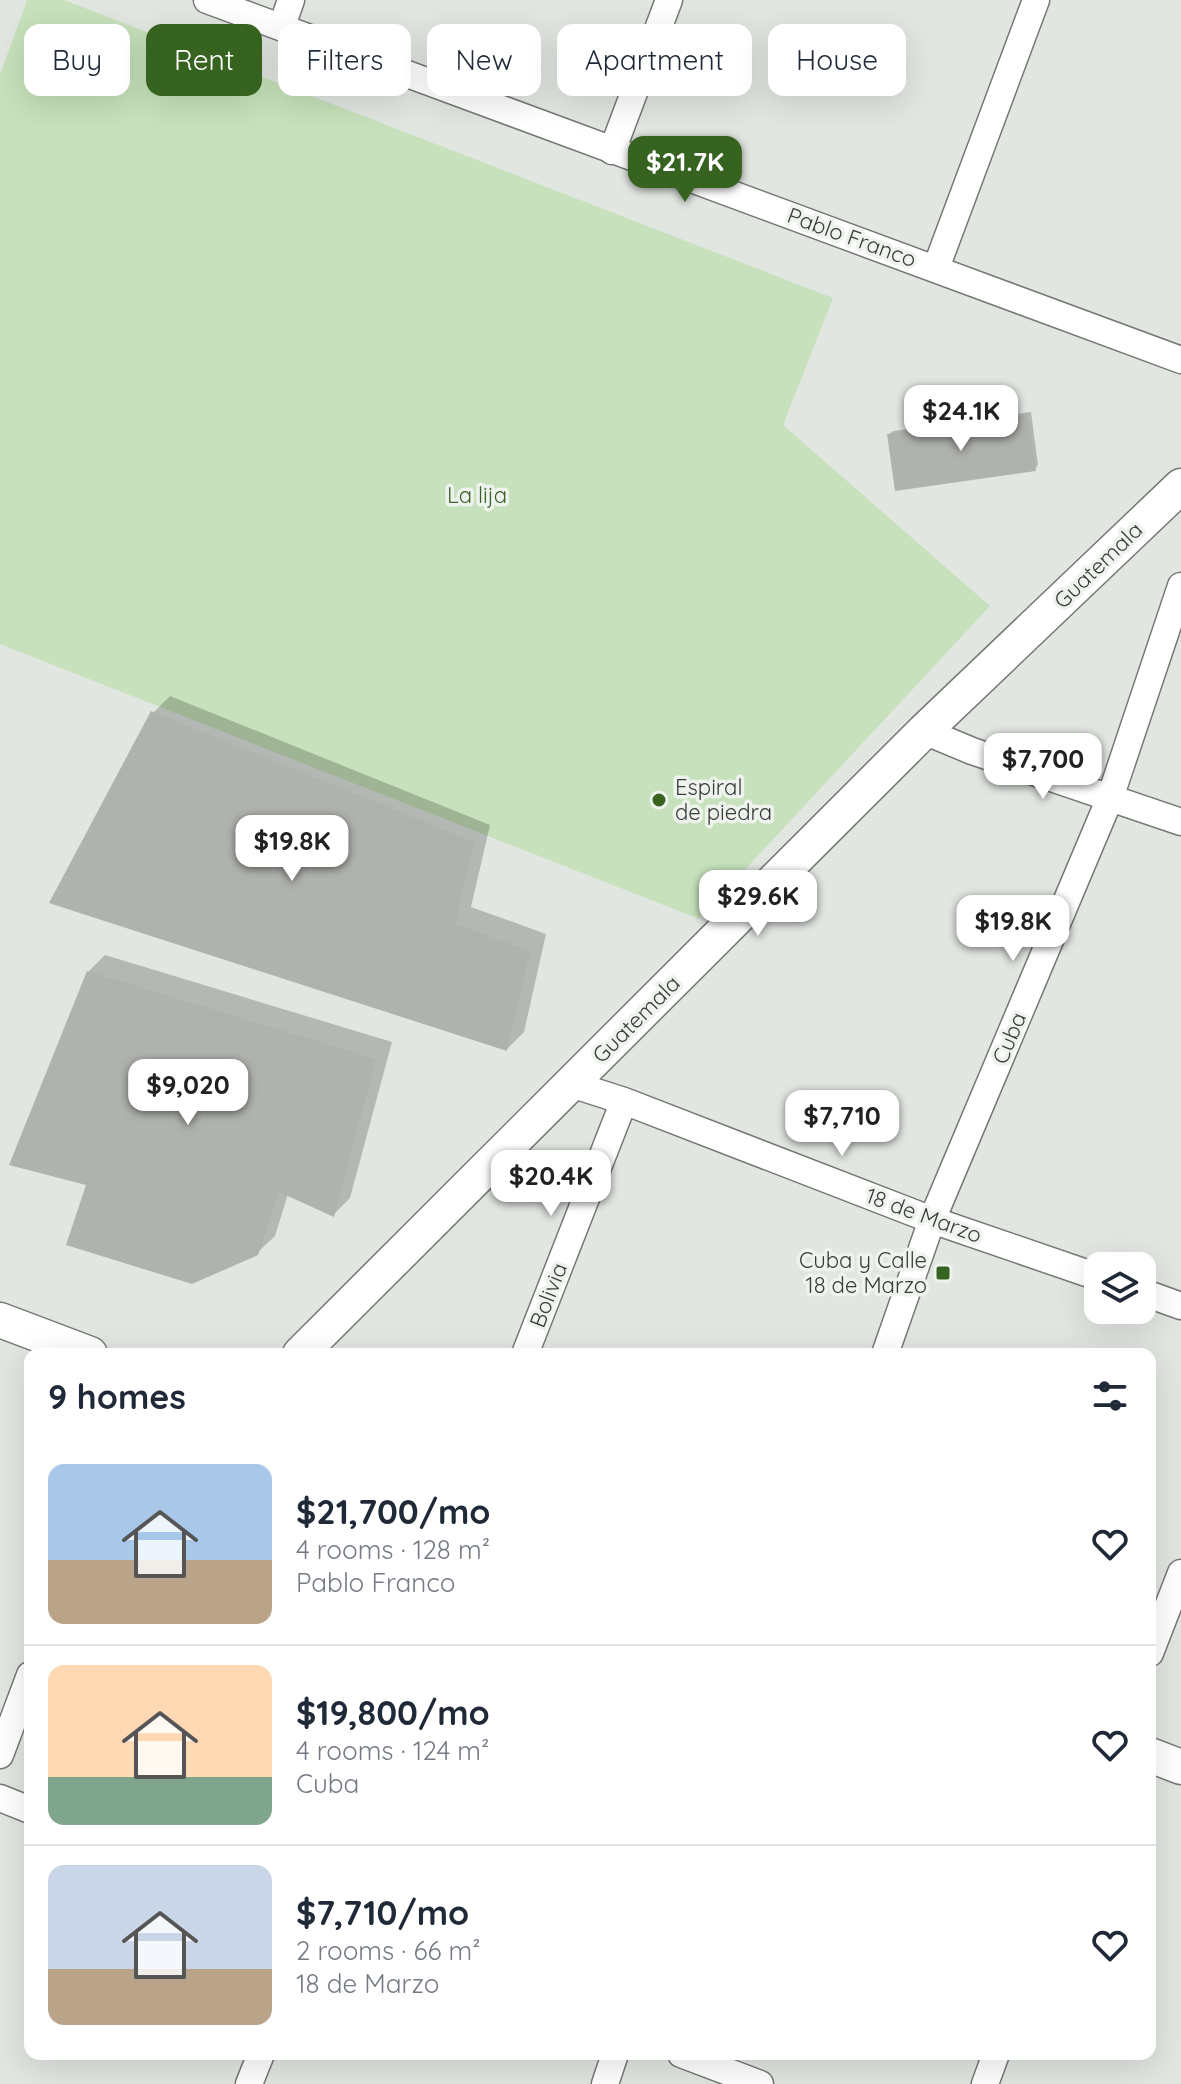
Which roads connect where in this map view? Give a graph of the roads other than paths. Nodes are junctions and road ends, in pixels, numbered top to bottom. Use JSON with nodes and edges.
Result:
{"nodes":[{"id":1,"x":207,"y":0,"type":"edge"},
{"id":2,"x":291,"y":0,"type":"edge"},
{"id":3,"x":669,"y":0,"type":"edge"},
{"id":4,"x":1036,"y":0,"type":"edge"},
{"id":5,"x":283,"y":24,"type":"edge"},
{"id":6,"x":278,"y":25,"type":"edge"},
{"id":7,"x":411,"y":75,"type":"edge"},
{"id":8,"x":612,"y":151,"type":"junction"},
{"id":9,"x":936,"y":268,"type":"junction"},
{"id":10,"x":1181,"y":360,"type":"edge"},
{"id":11,"x":1181,"y":486,"type":"edge"},
{"id":12,"x":1181,"y":586,"type":"edge"},
{"id":13,"x":924,"y":731,"type":"junction"},
{"id":14,"x":1110,"y":798,"type":"junction"},
{"id":15,"x":1181,"y":822,"type":"edge"},
{"id":16,"x":571,"y":1084,"type":"junction"},
{"id":17,"x":624,"y":1101,"type":"junction"},
{"id":18,"x":932,"y":1220,"type":"junction"},
{"id":19,"x":1084,"y":1272,"type":"edge"},
{"id":20,"x":1156,"y":1297,"type":"edge"},
{"id":21,"x":1181,"y":1306,"type":"edge"},
{"id":22,"x":0,"y":1320,"type":"edge"},
{"id":23,"x":74,"y":1348,"type":"edge"},
{"id":24,"x":306,"y":1348,"type":"edge"},
{"id":25,"x":527,"y":1348,"type":"edge"},
{"id":26,"x":887,"y":1348,"type":"edge"},
{"id":27,"x":1181,"y":1573,"type":"edge"},
{"id":28,"x":1156,"y":1638,"type":"edge"},
{"id":29,"x":24,"y":1691,"type":"edge"},
{"id":30,"x":0,"y":1755,"type":"edge"},
{"id":31,"x":1156,"y":1757,"type":"edge"},
{"id":32,"x":1181,"y":1767,"type":"edge"},
{"id":33,"x":0,"y":1798,"type":"edge"},
{"id":34,"x":24,"y":1808,"type":"edge"},
{"id":35,"x":259,"y":2060,"type":"edge"},
{"id":36,"x":613,"y":2060,"type":"edge"},
{"id":37,"x":697,"y":2060,"type":"edge"},
{"id":38,"x":994,"y":2060,"type":"edge"},
{"id":39,"x":249,"y":2084,"type":"edge"},
{"id":40,"x":605,"y":2084,"type":"edge"},
{"id":41,"x":760,"y":2084,"type":"edge"},
{"id":42,"x":985,"y":2084,"type":"edge"}],
"edges":[{"from":1,"to":6,"type":"street","name":"Pablo Franco"},
{"from":2,"to":5,"type":"street"},
{"from":3,"to":8,"type":"street"},
{"from":4,"to":9,"type":"street"},
{"from":7,"to":8,"type":"street","name":"Pablo Franco"},
{"from":8,"to":9,"type":"street","name":"Pablo Franco"},
{"from":9,"to":10,"type":"street","name":"Pablo Franco"},
{"from":11,"to":13,"type":"street","name":"Guatemala"},
{"from":12,"to":14,"type":"street","name":"Cuba"},
{"from":13,"to":14,"type":"street"},
{"from":13,"to":16,"type":"street","name":"Guatemala"},
{"from":14,"to":15,"type":"street"},
{"from":14,"to":18,"type":"street","name":"Cuba"},
{"from":16,"to":17,"type":"street","name":"18 de Marzo"},
{"from":16,"to":24,"type":"street","name":"Guatemala"},
{"from":17,"to":18,"type":"street","name":"18 de Marzo"},
{"from":17,"to":25,"type":"street","name":"Bolivia"},
{"from":18,"to":19,"type":"street","name":"18 de Marzo"},
{"from":18,"to":26,"type":"street","name":"Cuba"},
{"from":20,"to":21,"type":"street"},
{"from":22,"to":23,"type":"street"},
{"from":27,"to":28,"type":"street"},
{"from":29,"to":30,"type":"street"},
{"from":31,"to":32,"type":"street"},
{"from":33,"to":34,"type":"street"},
{"from":35,"to":39,"type":"street"},
{"from":36,"to":40,"type":"street"},
{"from":37,"to":41,"type":"street"},
{"from":38,"to":42,"type":"street"}]}
